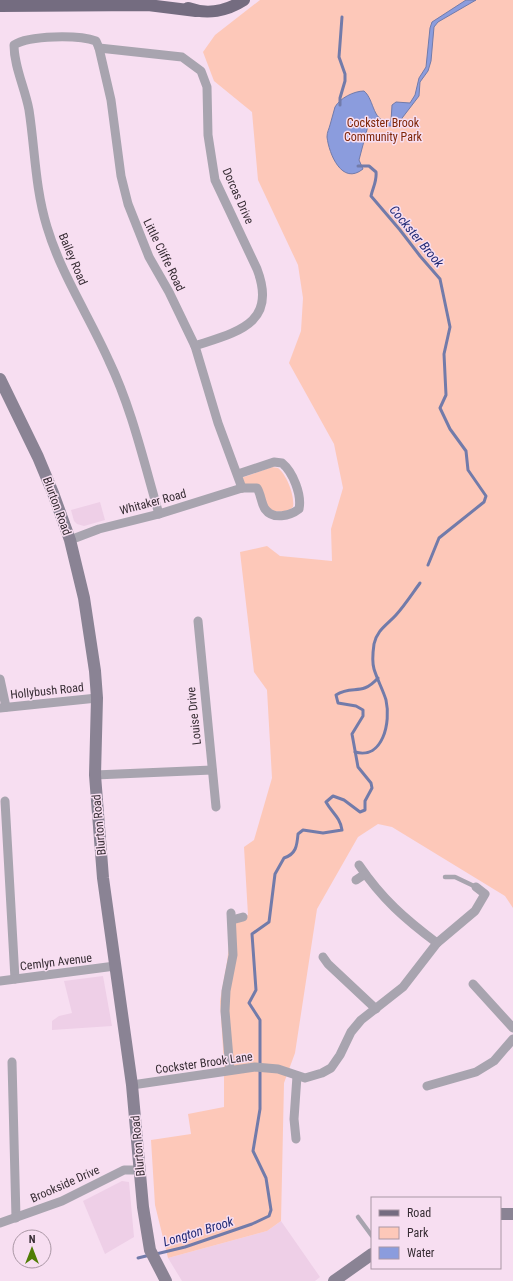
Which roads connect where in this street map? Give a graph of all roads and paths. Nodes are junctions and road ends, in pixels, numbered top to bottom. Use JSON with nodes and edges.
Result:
{"nodes":[{"id":1,"x":171,"y":0,"type":"edge"},
{"id":2,"x":244,"y":0,"type":"edge"},
{"id":3,"x":2,"y":6,"type":"edge"},
{"id":4,"x":196,"y":11,"type":"junction"},
{"id":5,"x":99,"y":48,"type":"junction"},
{"id":6,"x":195,"y":346,"type":"junction"},
{"id":7,"x":1,"y":382,"type":"edge"},
{"id":8,"x":238,"y":474,"type":"junction"},
{"id":9,"x":242,"y":488,"type":"junction"},
{"id":10,"x":159,"y":514,"type":"junction"},
{"id":11,"x":70,"y":540,"type":"junction"},
{"id":12,"x":198,"y":621,"type":"dead end"},
{"id":13,"x":0,"y":679,"type":"edge"},
{"id":14,"x":97,"y":698,"type":"junction"},
{"id":15,"x":3,"y":707,"type":"edge"},
{"id":16,"x":212,"y":770,"type":"junction"},
{"id":17,"x":95,"y":775,"type":"junction"},
{"id":18,"x":5,"y":801,"type":"dead end"},
{"id":19,"x":216,"y":807,"type":"dead end"},
{"id":20,"x":359,"y":865,"type":"dead end"},
{"id":21,"x":364,"y":874,"type":"junction"},
{"id":22,"x":445,"y":877,"type":"dead end"},
{"id":23,"x":356,"y":880,"type":"dead end"},
{"id":24,"x":476,"y":887,"type":"joint"},
{"id":25,"x":243,"y":917,"type":"dead end"},
{"id":26,"x":437,"y":943,"type":"junction"},
{"id":27,"x":324,"y":964,"type":"dead end"},
{"id":28,"x":115,"y":966,"type":"junction"},
{"id":29,"x":15,"y":979,"type":"junction"},
{"id":30,"x":0,"y":981,"type":"edge"},
{"id":31,"x":473,"y":984,"type":"dead end"},
{"id":32,"x":376,"y":1009,"type":"junction"},
{"id":33,"x":513,"y":1028,"type":"edge"},
{"id":34,"x":513,"y":1039,"type":"edge"},
{"id":35,"x":12,"y":1062,"type":"dead end"},
{"id":36,"x":230,"y":1070,"type":"junction"},
{"id":37,"x":297,"y":1076,"type":"junction"},
{"id":38,"x":132,"y":1085,"type":"junction"},
{"id":39,"x":427,"y":1086,"type":"dead end"},
{"id":40,"x":296,"y":1139,"type":"dead end"},
{"id":41,"x":140,"y":1170,"type":"junction"},
{"id":42,"x":501,"y":1214,"type":"edge"},
{"id":43,"x":513,"y":1214,"type":"edge"},
{"id":44,"x":358,"y":1217,"type":"dead end"},
{"id":45,"x":16,"y":1218,"type":"junction"},
{"id":46,"x":0,"y":1223,"type":"edge"},
{"id":47,"x":371,"y":1235,"type":"edge"},
{"id":48,"x":371,"y":1255,"type":"edge"},
{"id":49,"x":166,"y":1281,"type":"edge"},
{"id":50,"x":334,"y":1281,"type":"edge"}],
"edges":[{"from":1,"to":4,"type":"main road"},
{"from":2,"to":4,"type":"main road"},
{"from":3,"to":4,"type":"main road"},
{"from":5,"to":6,"type":"street","name":"Little Cliffe Road"},
{"from":5,"to":6,"type":"street","name":"Dorcas Drive"},
{"from":5,"to":10,"type":"street","name":"Bailey Road"},
{"from":6,"to":8,"type":"street","name":"Little Cliffe Road"},
{"from":7,"to":11,"type":"street","name":"Blurton Road"},
{"from":8,"to":9,"type":"street","name":"Little Cliffe Road"},
{"from":8,"to":9,"type":"street"},
{"from":9,"to":10,"type":"street","name":"Whitaker Road"},
{"from":10,"to":11,"type":"street","name":"Whitaker Road"},
{"from":11,"to":14,"type":"street","name":"Blurton Road"},
{"from":12,"to":16,"type":"street","name":"Louise Drive"},
{"from":13,"to":15,"type":"street"},
{"from":14,"to":15,"type":"street","name":"Hollybush Road"},
{"from":14,"to":17,"type":"street","name":"Blurton Road"},
{"from":16,"to":17,"type":"street"},
{"from":16,"to":19,"type":"street","name":"Louise Drive"},
{"from":17,"to":28,"type":"street","name":"Blurton Road"},
{"from":18,"to":29,"type":"street"},
{"from":20,"to":21,"type":"street"},
{"from":21,"to":23,"type":"street"},
{"from":21,"to":26,"type":"street"},
{"from":22,"to":24,"type":"lane","name":"Cockster Brook Lane"},
{"from":24,"to":26,"type":"street","name":"Cockster Brook Lane"},
{"from":25,"to":36,"type":"street"},
{"from":26,"to":32,"type":"street","name":"Cockster Brook Lane"},
{"from":27,"to":32,"type":"street"},
{"from":28,"to":29,"type":"street","name":"Cemlyn Avenue"},
{"from":28,"to":38,"type":"street","name":"Blurton Road"},
{"from":29,"to":30,"type":"street","name":"Cemlyn Avenue"},
{"from":31,"to":33,"type":"street"},
{"from":32,"to":37,"type":"street","name":"Cockster Brook Lane"},
{"from":34,"to":39,"type":"street"},
{"from":35,"to":45,"type":"street"},
{"from":36,"to":37,"type":"street","name":"Cockster Brook Lane"},
{"from":36,"to":38,"type":"street","name":"Cockster Brook Lane"},
{"from":37,"to":40,"type":"street"},
{"from":38,"to":41,"type":"street","name":"Blurton Road"},
{"from":41,"to":45,"type":"street","name":"Brookside Drive"},
{"from":41,"to":49,"type":"street","name":"Blurton Road"},
{"from":42,"to":43,"type":"street"},
{"from":44,"to":47,"type":"lane"},
{"from":45,"to":46,"type":"street","name":"Brookside Drive"},
{"from":48,"to":50,"type":"street"}]}
